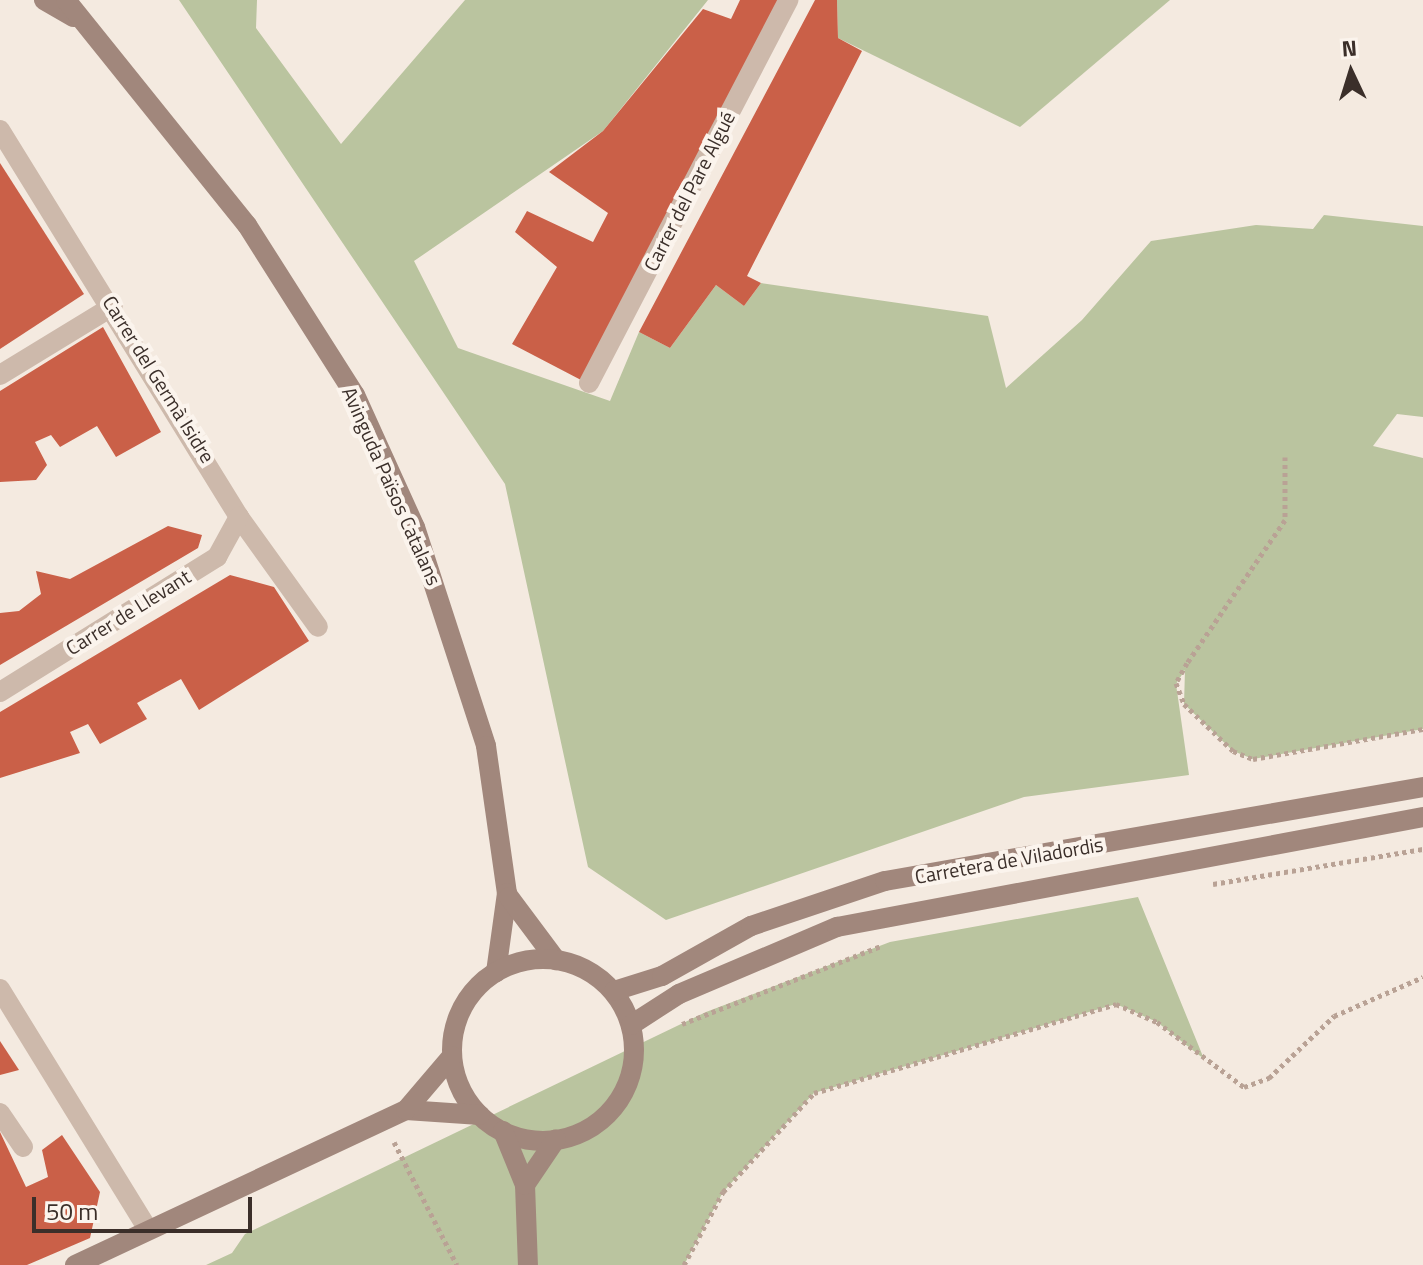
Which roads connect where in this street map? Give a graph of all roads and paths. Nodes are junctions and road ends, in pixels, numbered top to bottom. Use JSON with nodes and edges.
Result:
{"nodes":[{"id":1,"x":44,"y":0,"type":"edge"},
{"id":2,"x":788,"y":0,"type":"edge"},
{"id":3,"x":70,"y":8,"type":"edge"},
{"id":4,"x":0,"y":130,"type":"edge"},
{"id":5,"x":113,"y":306,"type":"junction"},
{"id":6,"x":0,"y":375,"type":"edge"},
{"id":7,"x":589,"y":383,"type":"dead end"},
{"id":8,"x":1285,"y":457,"type":"dead end"},
{"id":9,"x":239,"y":517,"type":"junction"},
{"id":10,"x":318,"y":627,"type":"dead end"},
{"id":11,"x":0,"y":692,"type":"edge"},
{"id":12,"x":1423,"y":729,"type":"edge"},
{"id":13,"x":1423,"y":787,"type":"edge"},
{"id":14,"x":1423,"y":817,"type":"edge"},
{"id":15,"x":1423,"y":849,"type":"edge"},
{"id":16,"x":1201,"y":886,"type":"dead end"},
{"id":17,"x":507,"y":893,"type":"junction"},
{"id":18,"x":890,"y":942,"type":"dead end"},
{"id":19,"x":556,"y":960,"type":"junction"},
{"id":20,"x":496,"y":972,"type":"junction"},
{"id":21,"x":1423,"y":977,"type":"edge"},
{"id":22,"x":0,"y":989,"type":"edge"},
{"id":23,"x":614,"y":991,"type":"junction"},
{"id":24,"x":631,"y":1025,"type":"junction"},
{"id":25,"x":634,"y":1048,"type":"junction"},
{"id":26,"x":452,"y":1056,"type":"junction"},
{"id":27,"x":406,"y":1110,"type":"junction"},
{"id":28,"x":0,"y":1113,"type":"edge"},
{"id":29,"x":480,"y":1115,"type":"junction"},
{"id":30,"x":383,"y":1120,"type":"junction"},
{"id":31,"x":503,"y":1131,"type":"junction"},
{"id":32,"x":556,"y":1139,"type":"junction"},
{"id":33,"x":23,"y":1147,"type":"dead end"},
{"id":34,"x":525,"y":1185,"type":"junction"},
{"id":35,"x":147,"y":1228,"type":"junction"},
{"id":36,"x":75,"y":1265,"type":"edge"},
{"id":37,"x":457,"y":1265,"type":"edge"},
{"id":38,"x":528,"y":1265,"type":"edge"},
{"id":39,"x":684,"y":1265,"type":"edge"}],
"edges":[{"from":1,"to":3,"type":"street","name":"Avinguda Països Catalans"},
{"from":2,"to":7,"type":"street","name":"Carrer del Pare Algué"},
{"from":3,"to":17,"type":"street","name":"Avinguda Països Catalans"},
{"from":4,"to":5,"type":"street","name":"Carrer del Germà Isidre"},
{"from":5,"to":6,"type":"street"},
{"from":5,"to":9,"type":"street","name":"Carrer del Germà Isidre"},
{"from":8,"to":12,"type":"path"},
{"from":9,"to":10,"type":"street","name":"Carrer del Germà Isidre"},
{"from":9,"to":11,"type":"street","name":"Carrer de Llevant"},
{"from":13,"to":23,"type":"street","name":"Carretera de Viladordis"},
{"from":14,"to":24,"type":"street","name":"Carretera de Viladordis"},
{"from":15,"to":16,"type":"path"},
{"from":17,"to":19,"type":"street","name":"Avinguda Països Catalans"},
{"from":17,"to":20,"type":"street","name":"Avinguda Països Catalans"},
{"from":18,"to":25,"type":"path"},
{"from":19,"to":20,"type":"street"},
{"from":19,"to":23,"type":"street"},
{"from":20,"to":26,"type":"street"},
{"from":21,"to":39,"type":"path"},
{"from":22,"to":35,"type":"street"},
{"from":23,"to":24,"type":"street"},
{"from":24,"to":25,"type":"street"},
{"from":25,"to":32,"type":"street"},
{"from":26,"to":27,"type":"street"},
{"from":26,"to":29,"type":"street"},
{"from":27,"to":29,"type":"street"},
{"from":27,"to":30,"type":"street"},
{"from":28,"to":33,"type":"street"},
{"from":29,"to":31,"type":"street"},
{"from":30,"to":35,"type":"street"},
{"from":30,"to":37,"type":"path"},
{"from":31,"to":32,"type":"street"},
{"from":31,"to":34,"type":"street"},
{"from":32,"to":34,"type":"street"},
{"from":34,"to":38,"type":"street"},
{"from":35,"to":36,"type":"street"}]}
